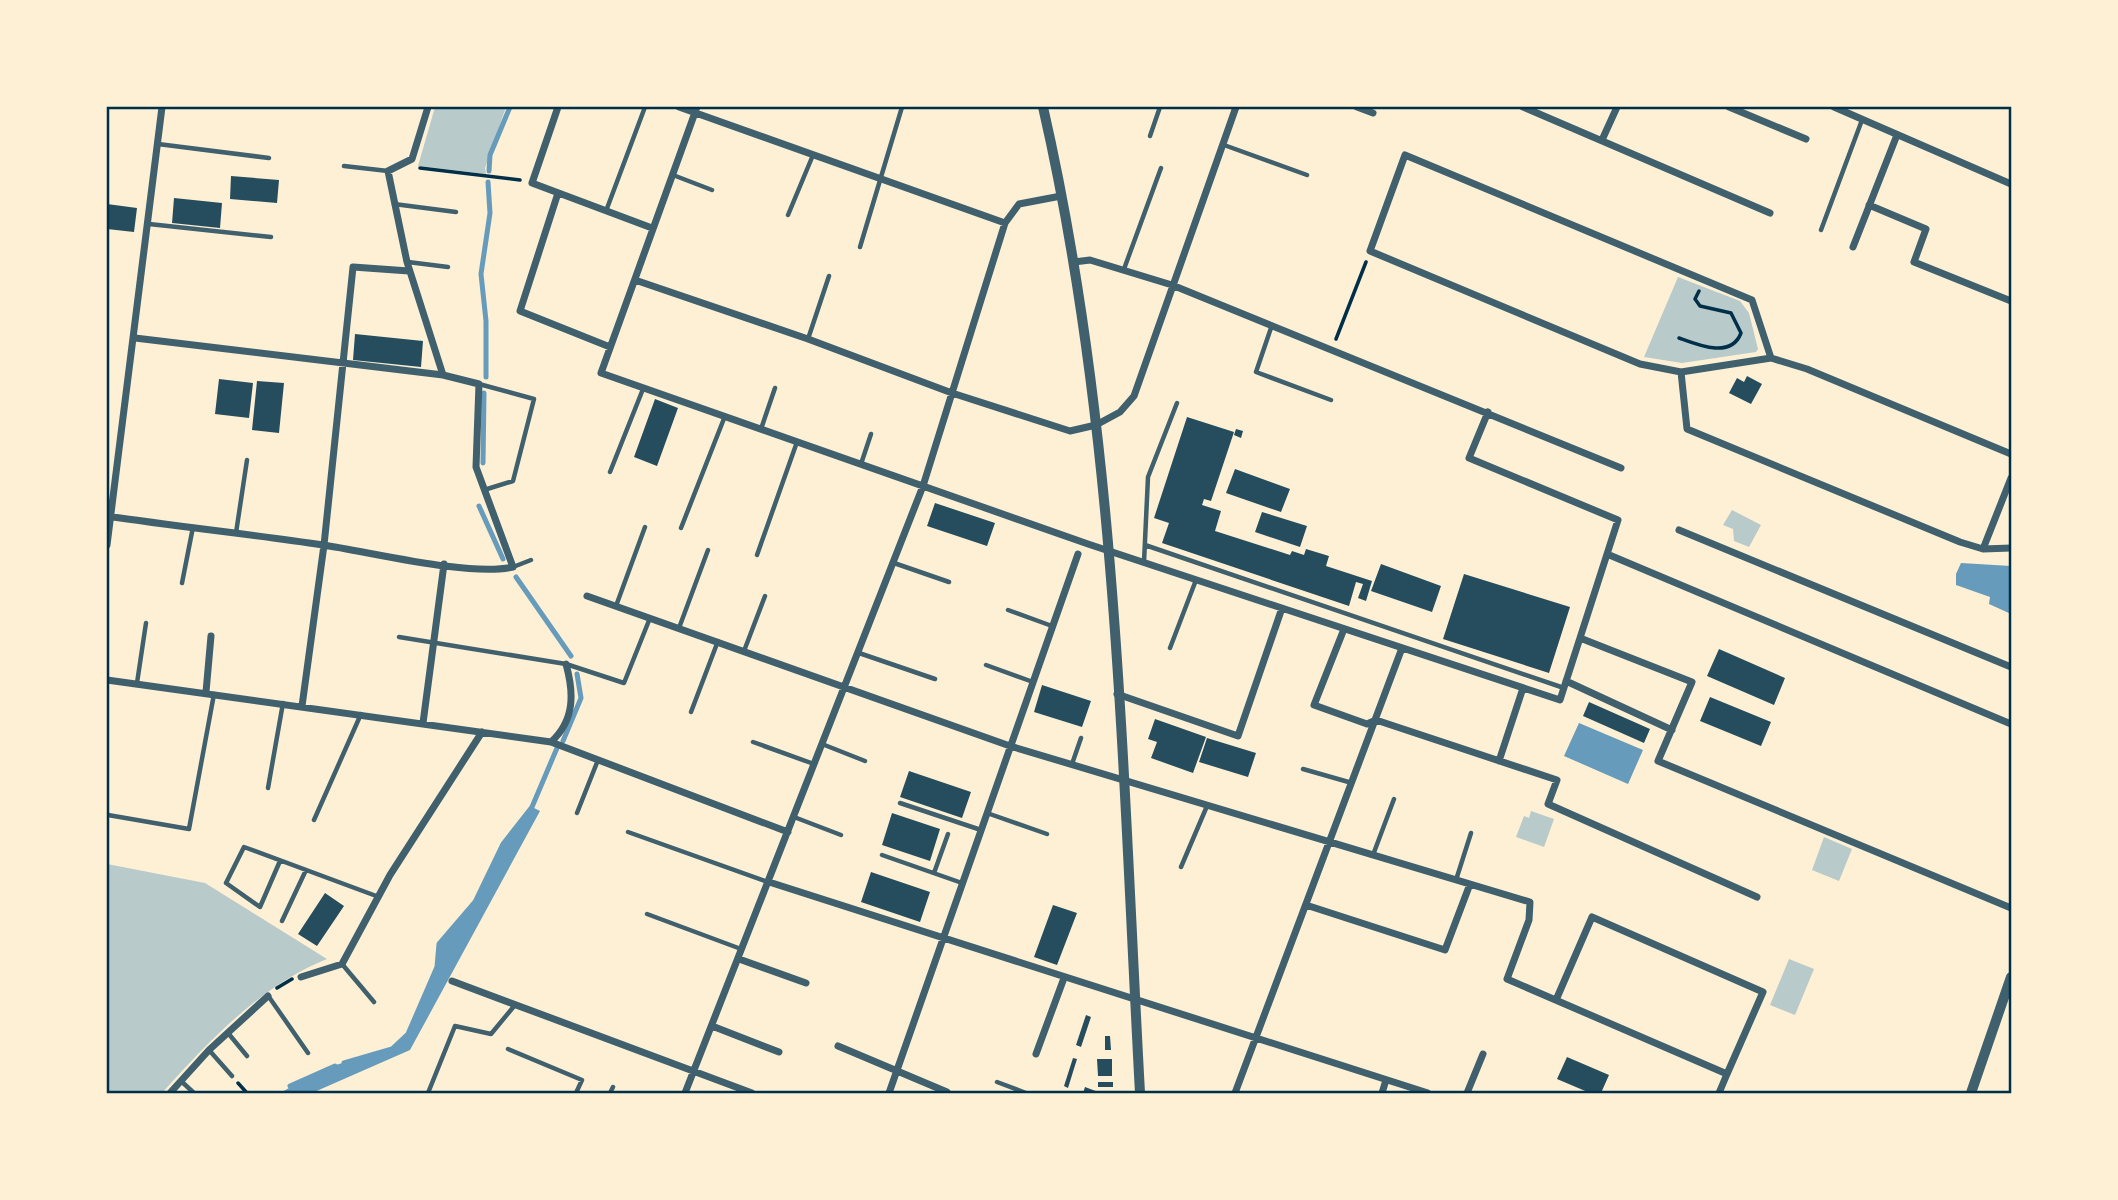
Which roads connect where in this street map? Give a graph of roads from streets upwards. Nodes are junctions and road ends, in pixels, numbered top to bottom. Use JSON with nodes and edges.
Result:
{"nodes":[{"id":1,"x":162,"y":107,"type":"edge"},
{"id":2,"x":428,"y":107,"type":"edge"},
{"id":3,"x":558,"y":107,"type":"edge"},
{"id":4,"x":679,"y":107,"type":"edge"},
{"id":5,"x":1043,"y":107,"type":"edge"},
{"id":6,"x":1236,"y":107,"type":"edge"},
{"id":7,"x":1357,"y":107,"type":"edge"},
{"id":8,"x":1522,"y":107,"type":"edge"},
{"id":9,"x":1617,"y":107,"type":"edge"},
{"id":10,"x":1729,"y":107,"type":"edge"},
{"id":11,"x":1834,"y":107,"type":"edge"},
{"id":12,"x":696,"y":110,"type":"edge"},
{"id":13,"x":1373,"y":113,"type":"dead end"},
{"id":14,"x":1897,"y":135,"type":"junction"},
{"id":15,"x":1806,"y":139,"type":"dead end"},
{"id":16,"x":1602,"y":141,"type":"junction"},
{"id":17,"x":2011,"y":184,"type":"edge"},
{"id":18,"x":558,"y":193,"type":"junction"},
{"id":19,"x":1061,"y":196,"type":"junction"},
{"id":20,"x":1869,"y":205,"type":"junction"},
{"id":21,"x":1770,"y":213,"type":"dead end"},
{"id":22,"x":1005,"y":223,"type":"junction"},
{"id":23,"x":652,"y":228,"type":"junction"},
{"id":24,"x":1853,"y":247,"type":"dead end"},
{"id":25,"x":1074,"y":262,"type":"junction"},
{"id":26,"x":409,"y":271,"type":"junction"},
{"id":27,"x":635,"y":280,"type":"junction"},
{"id":28,"x":1172,"y":285,"type":"junction"},
{"id":29,"x":2011,"y":301,"type":"edge"},
{"id":30,"x":135,"y":338,"type":"junction"},
{"id":31,"x":610,"y":347,"type":"junction"},
{"id":32,"x":1771,"y":358,"type":"junction"},
{"id":33,"x":345,"y":364,"type":"junction"},
{"id":34,"x":1681,"y":372,"type":"junction"},
{"id":35,"x":443,"y":375,"type":"junction"},
{"id":36,"x":952,"y":393,"type":"junction"},
{"id":37,"x":1488,"y":412,"type":"junction"},
{"id":38,"x":1096,"y":425,"type":"junction"},
{"id":39,"x":2011,"y":454,"type":"edge"},
{"id":40,"x":1621,"y":468,"type":"dead end"},
{"id":41,"x":2011,"y":478,"type":"edge"},
{"id":42,"x":923,"y":486,"type":"junction"},
{"id":43,"x":109,"y":516,"type":"edge"},
{"id":44,"x":1679,"y":530,"type":"dead end"},
{"id":45,"x":107,"y":545,"type":"edge"},
{"id":46,"x":324,"y":545,"type":"junction"},
{"id":47,"x":2011,"y":548,"type":"edge"},
{"id":48,"x":1983,"y":549,"type":"junction"},
{"id":49,"x":1109,"y":551,"type":"junction"},
{"id":50,"x":1078,"y":554,"type":"dead end"},
{"id":51,"x":1607,"y":554,"type":"junction"},
{"id":52,"x":444,"y":564,"type":"junction"},
{"id":53,"x":587,"y":596,"type":"dead end"},
{"id":54,"x":1282,"y":608,"type":"junction"},
{"id":55,"x":1344,"y":629,"type":"junction"},
{"id":56,"x":211,"y":636,"type":"dead end"},
{"id":57,"x":1580,"y":638,"type":"junction"},
{"id":58,"x":1402,"y":648,"type":"junction"},
{"id":59,"x":566,"y":664,"type":"road end"},
{"id":60,"x":2011,"y":667,"type":"edge"},
{"id":61,"x":107,"y":680,"type":"edge"},
{"id":62,"x":1565,"y":685,"type":"junction"},
{"id":63,"x":844,"y":686,"type":"junction"},
{"id":64,"x":1523,"y":688,"type":"junction"},
{"id":65,"x":205,"y":692,"type":"junction"},
{"id":66,"x":1118,"y":694,"type":"junction"},
{"id":67,"x":302,"y":706,"type":"junction"},
{"id":68,"x":1376,"y":720,"type":"junction"},
{"id":69,"x":423,"y":723,"type":"junction"},
{"id":70,"x":2011,"y":724,"type":"edge"},
{"id":71,"x":1672,"y":730,"type":"junction"},
{"id":72,"x":482,"y":732,"type":"junction"},
{"id":73,"x":551,"y":742,"type":"junction"},
{"id":74,"x":1010,"y":746,"type":"junction"},
{"id":75,"x":1499,"y":761,"type":"junction"},
{"id":76,"x":1122,"y":781,"type":"junction"},
{"id":77,"x":788,"y":832,"type":"junction"},
{"id":78,"x":1329,"y":842,"type":"junction"},
{"id":79,"x":769,"y":882,"type":"junction"},
{"id":80,"x":1470,"y":884,"type":"junction"},
{"id":81,"x":1757,"y":897,"type":"dead end"},
{"id":82,"x":1306,"y":905,"type":"junction"},
{"id":83,"x":2011,"y":908,"type":"edge"},
{"id":84,"x":943,"y":939,"type":"junction"},
{"id":85,"x":739,"y":959,"type":"junction"},
{"id":86,"x":2011,"y":977,"type":"edge"},
{"id":87,"x":301,"y":978,"type":"road end"},
{"id":88,"x":1064,"y":978,"type":"junction"},
{"id":89,"x":452,"y":981,"type":"dead end"},
{"id":90,"x":806,"y":983,"type":"dead end"},
{"id":91,"x":268,"y":996,"type":"road end"},
{"id":92,"x":1556,"y":1000,"type":"junction"},
{"id":93,"x":1135,"y":1001,"type":"junction"},
{"id":94,"x":712,"y":1026,"type":"junction"},
{"id":95,"x":1256,"y":1037,"type":"junction"},
{"id":96,"x":838,"y":1046,"type":"dead end"},
{"id":97,"x":779,"y":1052,"type":"dead end"},
{"id":98,"x":1036,"y":1054,"type":"dead end"},
{"id":99,"x":1483,"y":1054,"type":"dead end"},
{"id":100,"x":897,"y":1070,"type":"junction"},
{"id":101,"x":694,"y":1071,"type":"junction"},
{"id":102,"x":1727,"y":1074,"type":"junction"},
{"id":103,"x":1386,"y":1080,"type":"junction"},
{"id":104,"x":947,"y":1092,"type":"edge"},
{"id":105,"x":170,"y":1093,"type":"edge"},
{"id":106,"x":685,"y":1093,"type":"edge"},
{"id":107,"x":752,"y":1093,"type":"edge"},
{"id":108,"x":889,"y":1093,"type":"edge"},
{"id":109,"x":1140,"y":1093,"type":"edge"},
{"id":110,"x":1235,"y":1093,"type":"edge"},
{"id":111,"x":1382,"y":1093,"type":"edge"},
{"id":112,"x":1428,"y":1093,"type":"edge"},
{"id":113,"x":1467,"y":1093,"type":"edge"},
{"id":114,"x":1718,"y":1093,"type":"edge"},
{"id":115,"x":1971,"y":1093,"type":"edge"}],
"edges":[{"from":1,"to":30,"type":"street"},
{"from":2,"to":26,"type":"street"},
{"from":3,"to":18,"type":"street"},
{"from":4,"to":12,"type":"street"},
{"from":5,"to":19,"type":"street"},
{"from":6,"to":28,"type":"street"},
{"from":7,"to":13,"type":"street"},
{"from":8,"to":16,"type":"street"},
{"from":9,"to":16,"type":"street"},
{"from":10,"to":15,"type":"street"},
{"from":11,"to":14,"type":"street"},
{"from":12,"to":22,"type":"street"},
{"from":12,"to":23,"type":"street"},
{"from":14,"to":17,"type":"street"},
{"from":14,"to":20,"type":"street"},
{"from":16,"to":21,"type":"street"},
{"from":18,"to":23,"type":"street"},
{"from":18,"to":31,"type":"street"},
{"from":19,"to":22,"type":"street"},
{"from":19,"to":25,"type":"street"},
{"from":20,"to":24,"type":"street"},
{"from":20,"to":29,"type":"street"},
{"from":22,"to":36,"type":"street"},
{"from":23,"to":27,"type":"street"},
{"from":25,"to":28,"type":"street"},
{"from":25,"to":38,"type":"street"},
{"from":26,"to":33,"type":"street"},
{"from":26,"to":35,"type":"street"},
{"from":27,"to":31,"type":"street"},
{"from":27,"to":36,"type":"street"},
{"from":28,"to":37,"type":"street"},
{"from":28,"to":38,"type":"street"},
{"from":30,"to":33,"type":"street"},
{"from":30,"to":43,"type":"street"},
{"from":31,"to":42,"type":"street"},
{"from":32,"to":34,"type":"street"},
{"from":32,"to":34,"type":"street"},
{"from":32,"to":39,"type":"street"},
{"from":33,"to":35,"type":"street"},
{"from":33,"to":46,"type":"street"},
{"from":34,"to":48,"type":"street"},
{"from":35,"to":52,"type":"street"},
{"from":36,"to":38,"type":"street"},
{"from":36,"to":42,"type":"street"},
{"from":37,"to":40,"type":"street"},
{"from":37,"to":51,"type":"street"},
{"from":38,"to":49,"type":"street"},
{"from":41,"to":48,"type":"street"},
{"from":42,"to":49,"type":"street"},
{"from":42,"to":63,"type":"street"},
{"from":43,"to":45,"type":"street"},
{"from":43,"to":46,"type":"street"},
{"from":44,"to":60,"type":"street"},
{"from":46,"to":52,"type":"street"},
{"from":46,"to":67,"type":"street"},
{"from":47,"to":48,"type":"street"},
{"from":49,"to":54,"type":"street"},
{"from":49,"to":66,"type":"street"},
{"from":50,"to":74,"type":"street"},
{"from":51,"to":57,"type":"street"},
{"from":51,"to":70,"type":"street"},
{"from":52,"to":69,"type":"street"},
{"from":53,"to":63,"type":"street"},
{"from":54,"to":55,"type":"street"},
{"from":54,"to":66,"type":"street"},
{"from":55,"to":58,"type":"street"},
{"from":55,"to":68,"type":"street"},
{"from":56,"to":65,"type":"street"},
{"from":57,"to":62,"type":"street"},
{"from":57,"to":71,"type":"street"},
{"from":58,"to":64,"type":"street"},
{"from":58,"to":68,"type":"street"},
{"from":59,"to":73,"type":"street"},
{"from":61,"to":65,"type":"street"},
{"from":62,"to":64,"type":"street"},
{"from":62,"to":71,"type":"street"},
{"from":63,"to":74,"type":"street"},
{"from":63,"to":77,"type":"street"},
{"from":64,"to":75,"type":"street"},
{"from":65,"to":67,"type":"street"},
{"from":66,"to":76,"type":"street"},
{"from":67,"to":69,"type":"street"},
{"from":68,"to":75,"type":"street"},
{"from":68,"to":78,"type":"street"},
{"from":69,"to":72,"type":"street"},
{"from":71,"to":83,"type":"street"},
{"from":72,"to":73,"type":"street"},
{"from":72,"to":87,"type":"street"},
{"from":73,"to":77,"type":"street"},
{"from":74,"to":76,"type":"street"},
{"from":74,"to":84,"type":"street"},
{"from":75,"to":81,"type":"street"},
{"from":76,"to":78,"type":"street"},
{"from":76,"to":93,"type":"street"},
{"from":77,"to":79,"type":"street"},
{"from":78,"to":80,"type":"street"},
{"from":78,"to":82,"type":"street"},
{"from":79,"to":84,"type":"street"},
{"from":79,"to":85,"type":"street"},
{"from":80,"to":82,"type":"street"},
{"from":80,"to":92,"type":"street"},
{"from":82,"to":95,"type":"street"},
{"from":84,"to":88,"type":"street"},
{"from":84,"to":100,"type":"street"},
{"from":85,"to":90,"type":"street"},
{"from":85,"to":94,"type":"street"},
{"from":86,"to":115,"type":"street"},
{"from":88,"to":93,"type":"street"},
{"from":88,"to":98,"type":"street"},
{"from":89,"to":101,"type":"street"},
{"from":91,"to":105,"type":"street"},
{"from":92,"to":102,"type":"street"},
{"from":92,"to":102,"type":"street"},
{"from":93,"to":95,"type":"street"},
{"from":93,"to":109,"type":"street"},
{"from":94,"to":97,"type":"street"},
{"from":94,"to":101,"type":"street"},
{"from":95,"to":103,"type":"street"},
{"from":95,"to":110,"type":"street"},
{"from":96,"to":100,"type":"street"},
{"from":99,"to":113,"type":"street"},
{"from":100,"to":104,"type":"street"},
{"from":100,"to":108,"type":"street"},
{"from":101,"to":106,"type":"street"},
{"from":101,"to":107,"type":"street"},
{"from":102,"to":114,"type":"street"},
{"from":103,"to":111,"type":"street"},
{"from":103,"to":112,"type":"street"}]}
